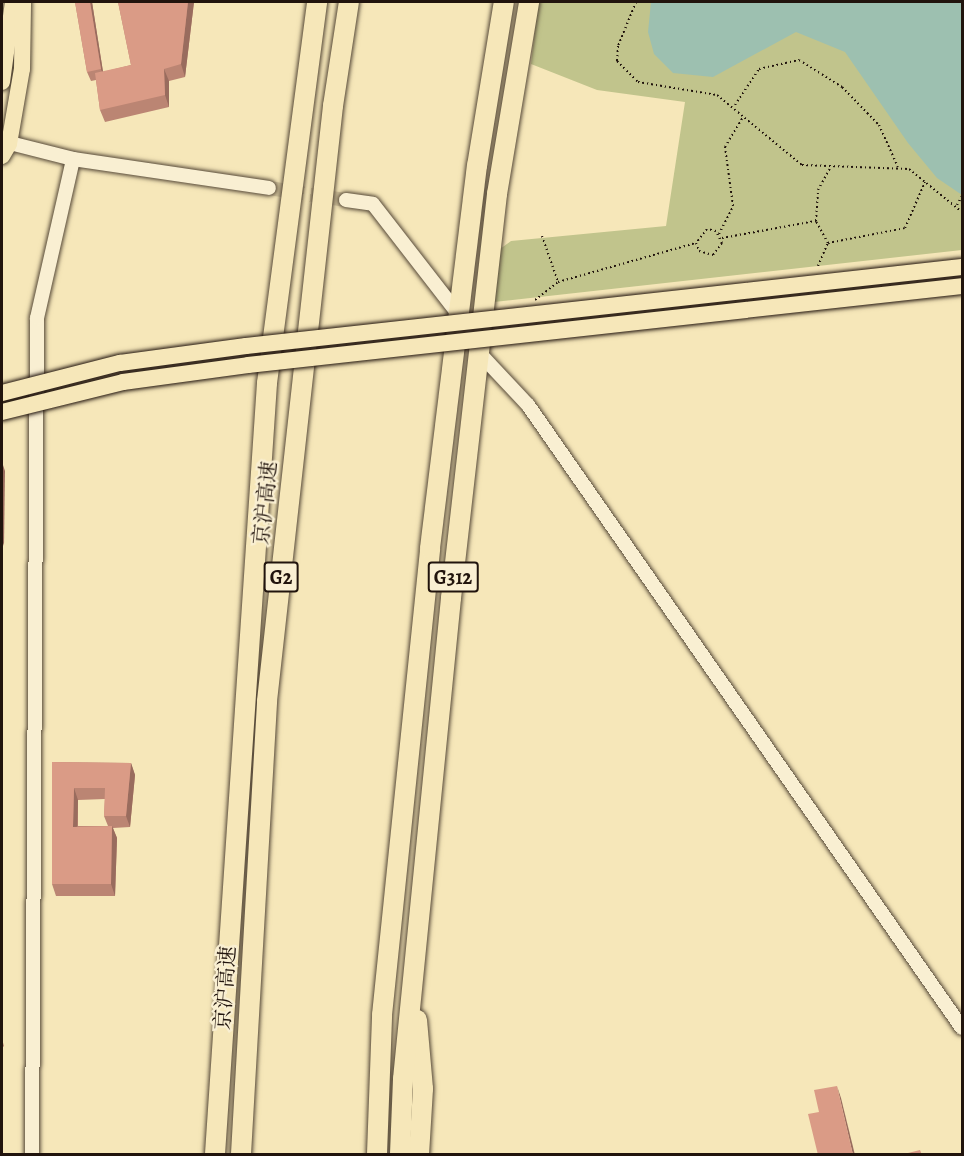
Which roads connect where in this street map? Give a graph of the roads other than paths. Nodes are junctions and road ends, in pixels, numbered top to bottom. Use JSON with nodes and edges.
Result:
{"nodes":[{"id":1,"x":13,"y":2,"type":"edge"},
{"id":2,"x":23,"y":2,"type":"edge"},
{"id":3,"x":317,"y":2,"type":"edge"},
{"id":4,"x":349,"y":2,"type":"edge"},
{"id":5,"x":504,"y":2,"type":"edge"},
{"id":6,"x":529,"y":2,"type":"edge"},
{"id":7,"x":2,"y":82,"type":"edge"},
{"id":8,"x":4,"y":147,"type":"edge"},
{"id":9,"x":73,"y":159,"type":"junction"},
{"id":10,"x":269,"y":188,"type":"tunnel mouth"},
{"id":11,"x":346,"y":200,"type":"tunnel mouth"},
{"id":12,"x":963,"y":267,"type":"edge"},
{"id":13,"x":963,"y":286,"type":"edge"},
{"id":14,"x":459,"y":315,"type":"junction"},
{"id":15,"x":482,"y":356,"type":"junction"},
{"id":16,"x":2,"y":393,"type":"edge"},
{"id":17,"x":2,"y":412,"type":"edge"},
{"id":18,"x":414,"y":969,"type":"junction"},
{"id":19,"x":963,"y":1028,"type":"edge"},
{"id":20,"x":32,"y":1155,"type":"edge"},
{"id":21,"x":215,"y":1155,"type":"edge"},
{"id":22,"x":241,"y":1155,"type":"edge"},
{"id":23,"x":377,"y":1155,"type":"edge"},
{"id":24,"x":400,"y":1155,"type":"edge"},
{"id":25,"x":419,"y":1155,"type":"edge"}],
"edges":[{"from":1,"to":7,"type":"main road"},
{"from":2,"to":8,"type":"main road"},
{"from":3,"to":21,"type":"highway","name":"京沪高速","number":"G2"},
{"from":4,"to":22,"type":"highway","name":"京沪高速","number":"G2"},
{"from":5,"to":14,"type":"highway","number":"G312"},
{"from":6,"to":15,"type":"highway","number":"G312"},
{"from":8,"to":9,"type":"street"},
{"from":9,"to":10,"type":"street"},
{"from":9,"to":20,"type":"street"},
{"from":11,"to":14,"type":"street"},
{"from":12,"to":16,"type":"main road","bridge":true},
{"from":13,"to":17,"type":"main road","bridge":true},
{"from":14,"to":15,"type":"street"},
{"from":14,"to":23,"type":"highway","number":"G312"},
{"from":15,"to":18,"type":"highway","number":"G312"},
{"from":15,"to":19,"type":"street"},
{"from":18,"to":24,"type":"highway","number":"G312"},
{"from":18,"to":25,"type":"highway"}]}
